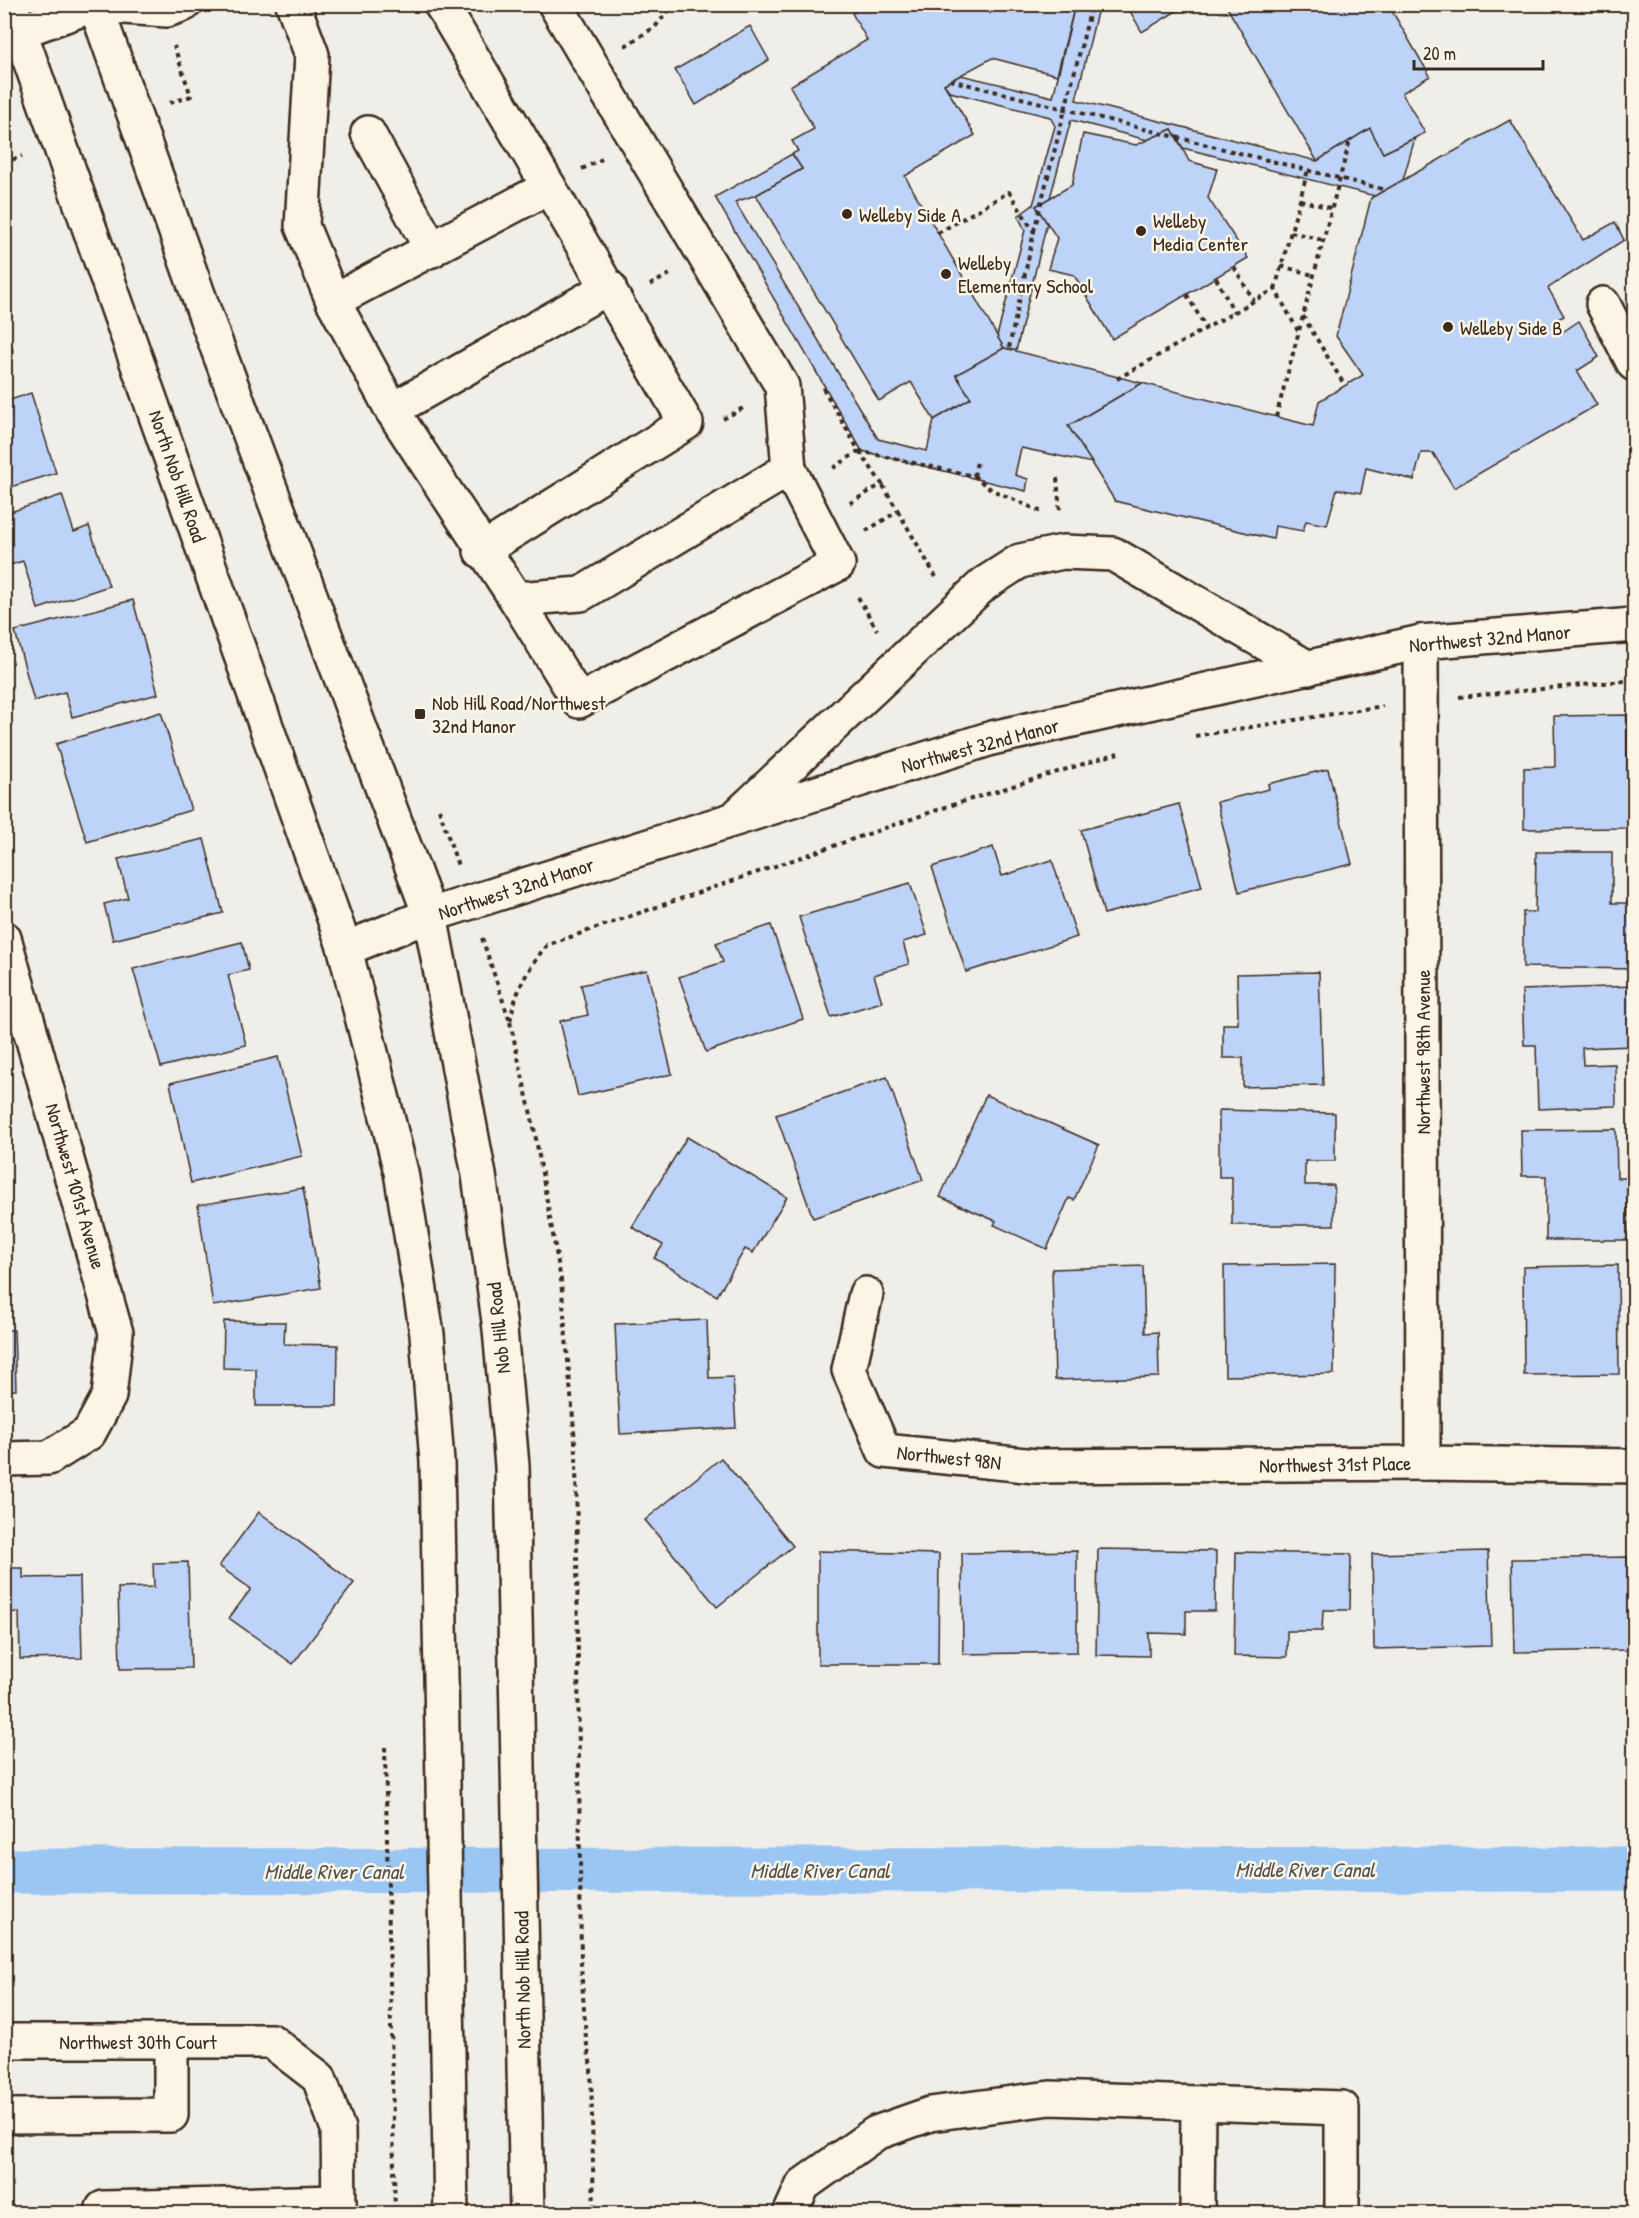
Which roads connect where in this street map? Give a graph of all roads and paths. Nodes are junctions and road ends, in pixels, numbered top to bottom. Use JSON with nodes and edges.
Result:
{"nodes":[{"id":1,"x":184,"y":4,"type":"edge"},
{"id":2,"x":293,"y":4,"type":"edge"},
{"id":3,"x":441,"y":4,"type":"edge"},
{"id":4,"x":555,"y":4,"type":"edge"},
{"id":5,"x":674,"y":4,"type":"edge"},
{"id":6,"x":1092,"y":4,"type":"edge"},
{"id":7,"x":95,"y":5,"type":"edge"},
{"id":8,"x":11,"y":24,"type":"edge"},
{"id":9,"x":617,"y":39,"type":"dead end"},
{"id":10,"x":950,"y":80,"type":"dead end"},
{"id":11,"x":1065,"y":108,"type":"junction"},
{"id":12,"x":368,"y":133,"type":"dead end"},
{"id":13,"x":1350,"y":140,"type":"dead end"},
{"id":14,"x":1308,"y":170,"type":"junction"},
{"id":15,"x":1339,"y":178,"type":"junction"},
{"id":16,"x":549,"y":187,"type":"junction"},
{"id":17,"x":1386,"y":190,"type":"dead end"},
{"id":18,"x":1300,"y":200,"type":"junction"},
{"id":19,"x":1330,"y":208,"type":"junction"},
{"id":20,"x":1034,"y":232,"type":"junction"},
{"id":21,"x":1291,"y":232,"type":"junction"},
{"id":22,"x":938,"y":233,"type":"dead end"},
{"id":23,"x":1322,"y":240,"type":"junction"},
{"id":24,"x":432,"y":250,"type":"junction"},
{"id":25,"x":1281,"y":266,"type":"junction"},
{"id":26,"x":1234,"y":267,"type":"dead end"},
{"id":27,"x":1313,"y":276,"type":"junction"},
{"id":28,"x":1215,"y":278,"type":"dead end"},
{"id":29,"x":609,"y":287,"type":"junction"},
{"id":30,"x":1275,"y":289,"type":"junction"},
{"id":31,"x":1187,"y":295,"type":"dead end"},
{"id":32,"x":333,"y":301,"type":"junction"},
{"id":33,"x":1254,"y":301,"type":"junction"},
{"id":34,"x":1603,"y":304,"type":"dead end"},
{"id":35,"x":1234,"y":312,"type":"junction"},
{"id":36,"x":1303,"y":315,"type":"junction"},
{"id":37,"x":1206,"y":328,"type":"junction"},
{"id":38,"x":1298,"y":332,"type":"junction"},
{"id":39,"x":1009,"y":348,"type":"dead end"},
{"id":40,"x":1635,"y":364,"type":"edge"},
{"id":41,"x":1117,"y":379,"type":"dead end"},
{"id":42,"x":1344,"y":386,"type":"dead end"},
{"id":43,"x":392,"y":410,"type":"junction"},
{"id":44,"x":1276,"y":417,"type":"dead end"},
{"id":45,"x":977,"y":462,"type":"dead end"},
{"id":46,"x":789,"y":469,"type":"junction"},
{"id":47,"x":974,"y":476,"type":"junction"},
{"id":48,"x":1058,"y":478,"type":"dead end"},
{"id":49,"x":882,"y":484,"type":"junction"},
{"id":50,"x":897,"y":511,"type":"junction"},
{"id":51,"x":1042,"y":512,"type":"dead end"},
{"id":52,"x":1060,"y":512,"type":"dead end"},
{"id":53,"x":817,"y":523,"type":"junction"},
{"id":54,"x":482,"y":551,"type":"junction"},
{"id":55,"x":835,"y":559,"type":"junction"},
{"id":56,"x":939,"y":581,"type":"dead end"},
{"id":57,"x":516,"y":599,"type":"junction"},
{"id":58,"x":1635,"y":626,"type":"edge"},
{"id":59,"x":878,"y":631,"type":"dead end"},
{"id":60,"x":1421,"y":642,"type":"junction"},
{"id":61,"x":1308,"y":668,"type":"junction"},
{"id":62,"x":1635,"y":680,"type":"edge"},
{"id":63,"x":1421,"y":701,"type":"junction"},
{"id":64,"x":1187,"y":737,"type":"dead end"},
{"id":65,"x":1119,"y":753,"type":"dead end"},
{"id":66,"x":439,"y":809,"type":"dead end"},
{"id":67,"x":734,"y":819,"type":"junction"},
{"id":68,"x":470,"y":902,"type":"junction"},
{"id":69,"x":430,"y":915,"type":"junction"},
{"id":70,"x":4,"y":938,"type":"edge"},
{"id":71,"x":345,"y":949,"type":"junction"},
{"id":72,"x":11,"y":975,"type":"edge"},
{"id":73,"x":510,"y":1022,"type":"junction"},
{"id":74,"x":866,"y":1294,"type":"dead end"},
{"id":75,"x":4,"y":1459,"type":"edge"},
{"id":76,"x":1423,"y":1463,"type":"junction"},
{"id":77,"x":1036,"y":1466,"type":"joint"},
{"id":78,"x":1635,"y":1466,"type":"edge"},
{"id":79,"x":385,"y":1747,"type":"dead end"},
{"id":80,"x":518,"y":1747,"type":"joint"},
{"id":81,"x":4,"y":2041,"type":"edge"},
{"id":82,"x":171,"y":2041,"type":"junction"},
{"id":83,"x":1198,"y":2103,"type":"junction"},
{"id":84,"x":4,"y":2116,"type":"edge"},
{"id":85,"x":103,"y":2208,"type":"dead end"},
{"id":86,"x":339,"y":2208,"type":"edge"},
{"id":87,"x":238,"y":2209,"type":"edge"},
{"id":88,"x":395,"y":2214,"type":"edge"},
{"id":89,"x":451,"y":2214,"type":"edge"},
{"id":90,"x":527,"y":2214,"type":"edge"},
{"id":91,"x":594,"y":2214,"type":"edge"},
{"id":92,"x":790,"y":2214,"type":"edge"},
{"id":93,"x":1197,"y":2214,"type":"edge"},
{"id":94,"x":1342,"y":2214,"type":"edge"}],
"edges":[{"from":1,"to":7,"type":"street"},
{"from":2,"to":32,"type":"street"},
{"from":3,"to":16,"type":"street"},
{"from":4,"to":46,"type":"street"},
{"from":5,"to":9,"type":"path"},
{"from":6,"to":11,"type":"path"},
{"from":7,"to":8,"type":"street"},
{"from":7,"to":69,"type":"street"},
{"from":8,"to":71,"type":"street","name":"North Nob Hill Road"},
{"from":10,"to":11,"type":"path"},
{"from":11,"to":14,"type":"path"},
{"from":11,"to":20,"type":"path"},
{"from":12,"to":24,"type":"street"},
{"from":13,"to":15,"type":"path"},
{"from":14,"to":15,"type":"path"},
{"from":14,"to":18,"type":"path"},
{"from":15,"to":17,"type":"path"},
{"from":15,"to":19,"type":"path"},
{"from":16,"to":24,"type":"street"},
{"from":16,"to":29,"type":"street"},
{"from":18,"to":19,"type":"path"},
{"from":18,"to":21,"type":"path"},
{"from":19,"to":23,"type":"path"},
{"from":20,"to":22,"type":"path"},
{"from":20,"to":39,"type":"path"},
{"from":21,"to":23,"type":"path"},
{"from":21,"to":25,"type":"path"},
{"from":23,"to":27,"type":"path"},
{"from":24,"to":32,"type":"street"},
{"from":25,"to":27,"type":"path"},
{"from":25,"to":30,"type":"path"},
{"from":26,"to":33,"type":"path"},
{"from":27,"to":36,"type":"path"},
{"from":28,"to":35,"type":"path"},
{"from":29,"to":43,"type":"street"},
{"from":29,"to":54,"type":"street"},
{"from":30,"to":33,"type":"path"},
{"from":30,"to":38,"type":"path"},
{"from":31,"to":37,"type":"path"},
{"from":32,"to":43,"type":"street"},
{"from":33,"to":35,"type":"path"},
{"from":34,"to":40,"type":"street"},
{"from":35,"to":37,"type":"path"},
{"from":36,"to":38,"type":"path"},
{"from":36,"to":42,"type":"path"},
{"from":37,"to":41,"type":"path"},
{"from":38,"to":44,"type":"path"},
{"from":43,"to":54,"type":"street"},
{"from":45,"to":47,"type":"path"},
{"from":46,"to":53,"type":"street"},
{"from":46,"to":57,"type":"street"},
{"from":47,"to":49,"type":"path"},
{"from":47,"to":51,"type":"path"},
{"from":48,"to":52,"type":"path"},
{"from":49,"to":50,"type":"path"},
{"from":49,"to":53,"type":"path"},
{"from":50,"to":55,"type":"path"},
{"from":50,"to":56,"type":"path"},
{"from":53,"to":55,"type":"street"},
{"from":54,"to":57,"type":"street"},
{"from":55,"to":57,"type":"street"},
{"from":55,"to":59,"type":"path"},
{"from":58,"to":60,"type":"street","name":"Northwest 32nd Manor"},
{"from":60,"to":61,"type":"street","name":"Northwest 32nd Manor"},
{"from":60,"to":63,"type":"street","name":"Northwest 98th Avenue"},
{"from":61,"to":67,"type":"street","name":"Northwest 32nd Manor"},
{"from":61,"to":67,"type":"street"},
{"from":62,"to":63,"type":"path"},
{"from":63,"to":64,"type":"path"},
{"from":63,"to":76,"type":"street","name":"Northwest 98th Avenue"},
{"from":65,"to":73,"type":"path"},
{"from":66,"to":68,"type":"path"},
{"from":67,"to":68,"type":"street","name":"Northwest 32nd Manor"},
{"from":68,"to":69,"type":"street","name":"Northwest 32nd Manor"},
{"from":68,"to":73,"type":"path"},
{"from":69,"to":71,"type":"street","name":"Northwest 32nd Manor"},
{"from":69,"to":80,"type":"street","name":"Nob Hill Road"},
{"from":70,"to":72,"type":"street","name":"Northwest 101st Avenue"},
{"from":71,"to":89,"type":"street"},
{"from":72,"to":75,"type":"street","name":"Northwest 101st Avenue"},
{"from":73,"to":91,"type":"path"},
{"from":74,"to":77,"type":"street","name":"Northwest 98N"},
{"from":76,"to":77,"type":"street","name":"Northwest 31st Place"},
{"from":76,"to":78,"type":"street","name":"Northwest 31st Place"},
{"from":79,"to":88,"type":"path"},
{"from":80,"to":90,"type":"street","name":"North Nob Hill Road"},
{"from":81,"to":82,"type":"street","name":"Northwest 30th Court"},
{"from":82,"to":84,"type":"street"},
{"from":82,"to":86,"type":"street","name":"Northwest 30th Court"},
{"from":83,"to":92,"type":"street"},
{"from":83,"to":93,"type":"street"},
{"from":83,"to":94,"type":"street"},
{"from":85,"to":87,"type":"street"},
{"from":86,"to":87,"type":"street"}]}
